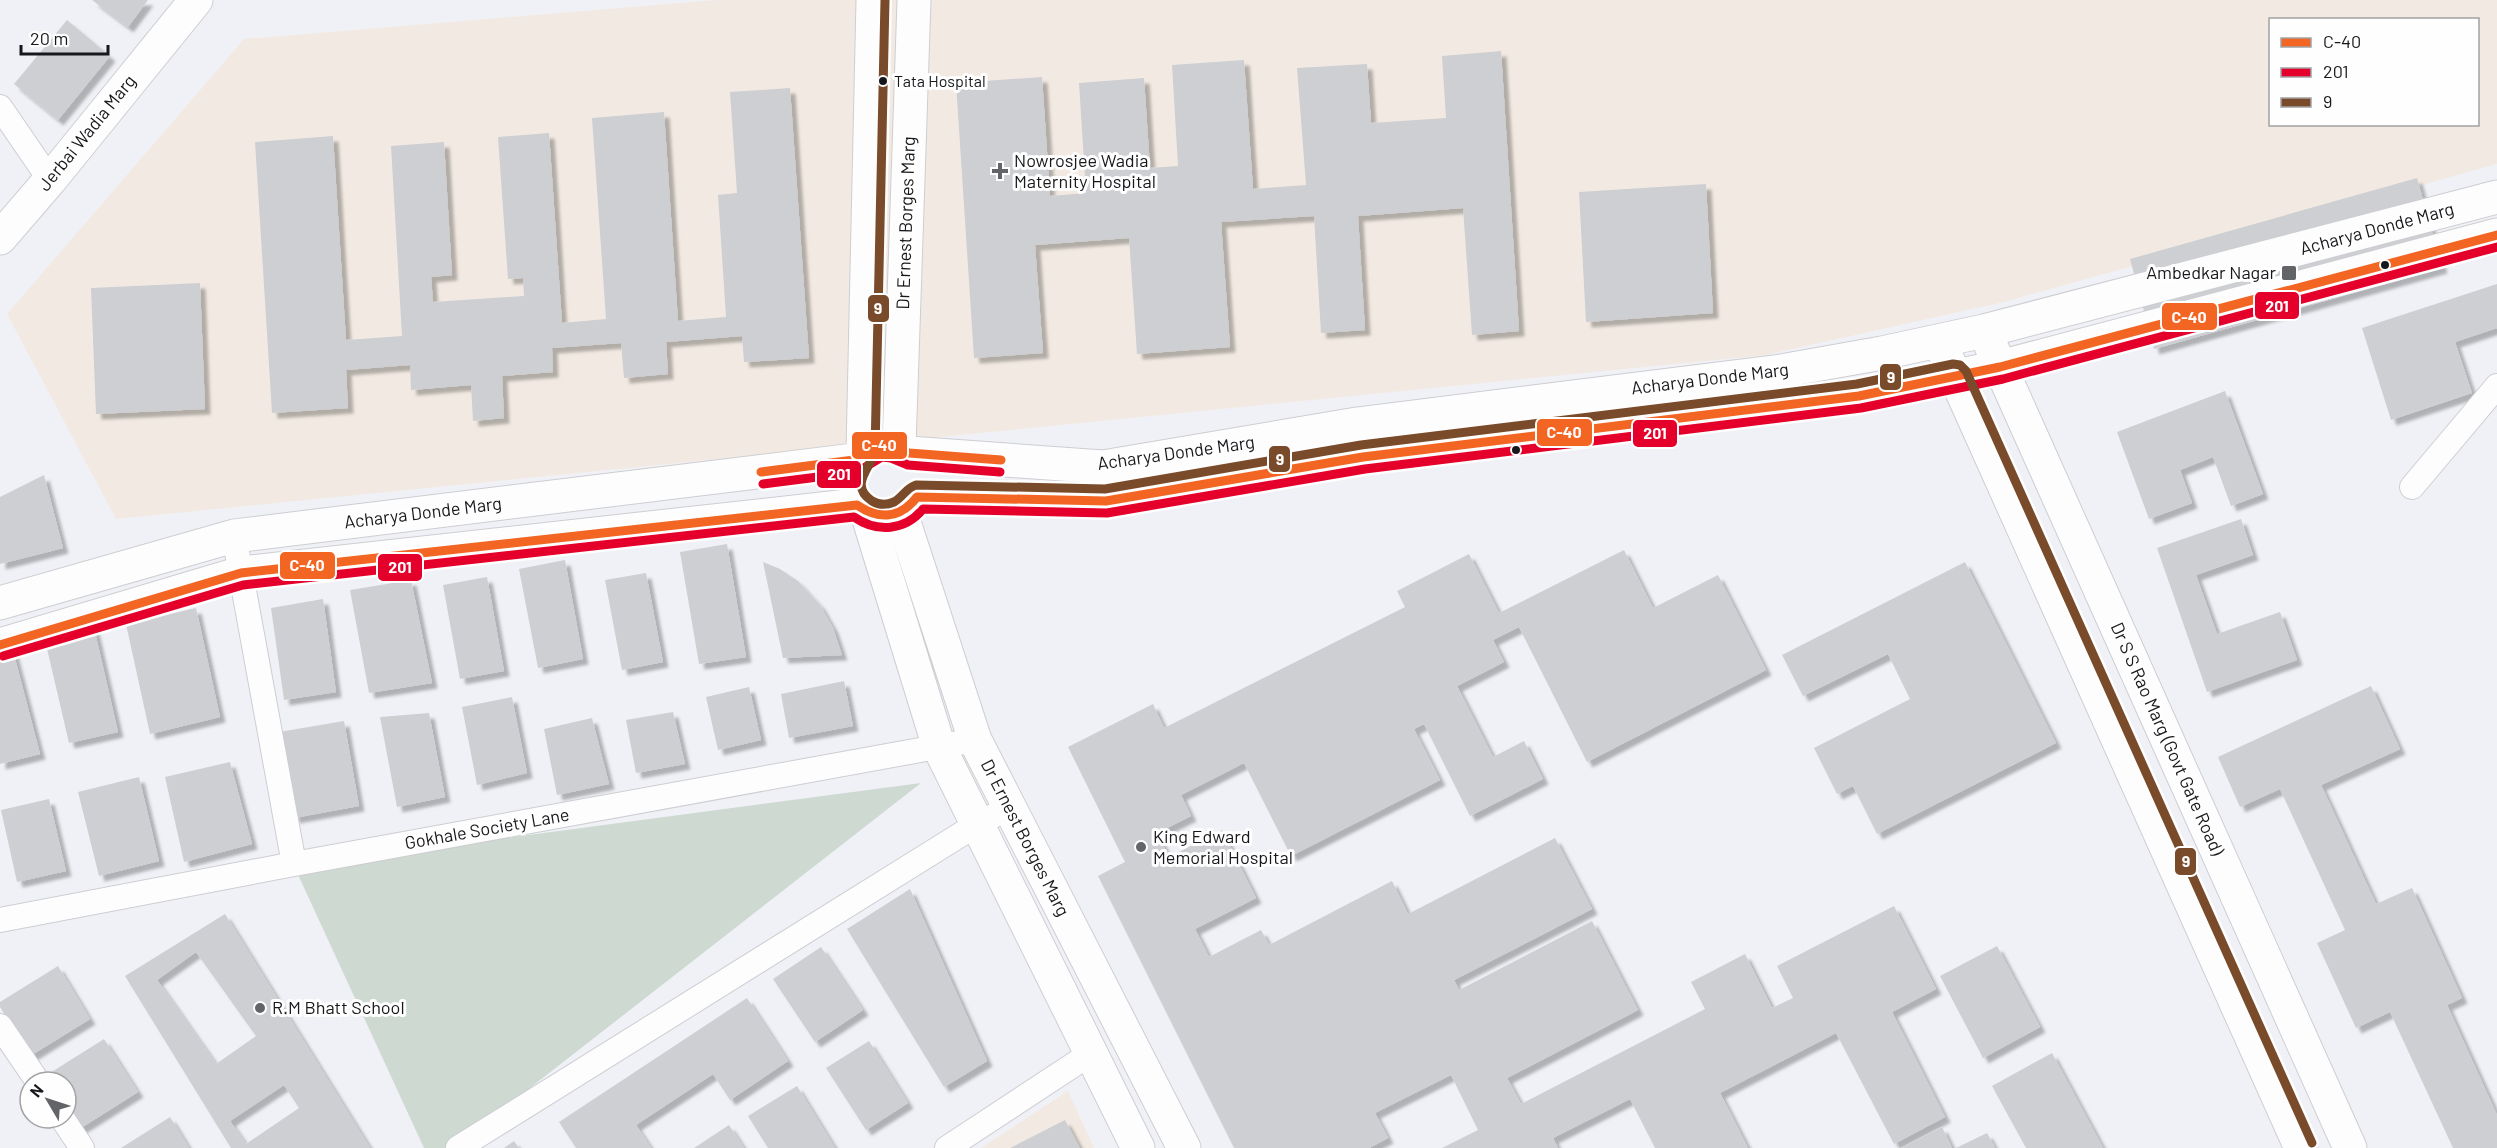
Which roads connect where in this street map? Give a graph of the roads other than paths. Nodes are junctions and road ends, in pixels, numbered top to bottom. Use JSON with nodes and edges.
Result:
{"nodes":[{"id":1,"x":196,"y":0,"type":"edge"},
{"id":2,"x":873,"y":0,"type":"edge"},
{"id":3,"x":914,"y":0,"type":"edge"},
{"id":4,"x":0,"y":108,"type":"edge"},
{"id":5,"x":50,"y":180,"type":"junction"},
{"id":6,"x":2497,"y":197,"type":"edge"},
{"id":7,"x":2448,"y":209,"type":"junction"},
{"id":8,"x":2497,"y":235,"type":"edge"},
{"id":9,"x":0,"y":238,"type":"edge"},
{"id":10,"x":2458,"y":245,"type":"junction"},
{"id":11,"x":2238,"y":266,"type":"junction"},
{"id":12,"x":2247,"y":301,"type":"junction"},
{"id":13,"x":1984,"y":331,"type":"junction"},
{"id":14,"x":1939,"y":341,"type":"junction"},
{"id":15,"x":2000,"y":367,"type":"junction"},
{"id":16,"x":1955,"y":376,"type":"junction"},
{"id":17,"x":2497,"y":387,"type":"edge"},
{"id":18,"x":1437,"y":415,"type":"junction"},
{"id":19,"x":1438,"y":448,"type":"junction"},
{"id":20,"x":904,"y":450,"type":"junction"},
{"id":21,"x":858,"y":456,"type":"junction"},
{"id":22,"x":1103,"y":467,"type":"junction"},
{"id":23,"x":2412,"y":487,"type":"dead end"},
{"id":24,"x":1106,"y":501,"type":"junction"},
{"id":25,"x":909,"y":505,"type":"junction"},
{"id":26,"x":862,"y":509,"type":"junction"},
{"id":27,"x":234,"y":536,"type":"junction"},
{"id":28,"x":241,"y":573,"type":"junction"},
{"id":29,"x":0,"y":603,"type":"edge"},
{"id":30,"x":0,"y":645,"type":"edge"},
{"id":31,"x":975,"y":740,"type":"junction"},
{"id":32,"x":939,"y":747,"type":"junction"},
{"id":33,"x":1010,"y":807,"type":"junction"},
{"id":34,"x":976,"y":825,"type":"junction"},
{"id":35,"x":294,"y":864,"type":"junction"},
{"id":36,"x":0,"y":920,"type":"edge"},
{"id":37,"x":1089,"y":961,"type":"junction"},
{"id":38,"x":1053,"y":980,"type":"junction"},
{"id":39,"x":0,"y":1026,"type":"edge"},
{"id":40,"x":1090,"y":1054,"type":"junction"},
{"id":41,"x":30,"y":1070,"type":"edge"},
{"id":42,"x":70,"y":1130,"type":"edge"},
{"id":43,"x":82,"y":1148,"type":"edge"},
{"id":44,"x":458,"y":1148,"type":"edge"},
{"id":45,"x":947,"y":1148,"type":"edge"},
{"id":46,"x":1138,"y":1148,"type":"edge"},
{"id":47,"x":1184,"y":1148,"type":"edge"},
{"id":48,"x":2301,"y":1148,"type":"edge"},
{"id":49,"x":2350,"y":1148,"type":"edge"}],
"edges":[{"from":1,"to":5,"type":"main road","name":"Jerbai Wadia Marg"},
{"from":2,"to":21,"type":"main road","name":"Dr Ernest Borges Marg"},
{"from":3,"to":20,"type":"main road","name":"Dr Ernest Borges Marg"},
{"from":4,"to":5,"type":"street"},
{"from":5,"to":9,"type":"main road","name":"Jerbai Wadia Marg"},
{"from":6,"to":7,"type":"main road","name":"Acharya Donde Marg"},
{"from":7,"to":10,"type":"main road"},
{"from":7,"to":11,"type":"main road","name":"Acharya Donde Marg"},
{"from":8,"to":10,"type":"main road","name":"Acharya Donde Marg"},
{"from":10,"to":12,"type":"main road","name":"Acharya Donde Marg"},
{"from":11,"to":12,"type":"main road"},
{"from":11,"to":13,"type":"main road","name":"Acharya Donde Marg"},
{"from":12,"to":15,"type":"main road","name":"Acharya Donde Marg"},
{"from":13,"to":14,"type":"main road","name":"Acharya Donde Marg"},
{"from":13,"to":15,"type":"main road","name":"Dr S S Rao Marg (Govt Gate Road)"},
{"from":14,"to":16,"type":"main road"},
{"from":14,"to":18,"type":"main road","name":"Acharya Donde Marg"},
{"from":15,"to":16,"type":"main road","name":"Acharya Donde Marg"},
{"from":15,"to":49,"type":"main road","name":"Dr S S Rao Marg (Govt Gate Road)"},
{"from":16,"to":19,"type":"main road","name":"Acharya Donde Marg"},
{"from":16,"to":48,"type":"main road"},
{"from":17,"to":23,"type":"street"},
{"from":18,"to":19,"type":"main road"},
{"from":18,"to":22,"type":"main road","name":"Acharya Donde Marg"},
{"from":19,"to":24,"type":"main road","name":"Acharya Donde Marg"},
{"from":20,"to":21,"type":"main road"},
{"from":20,"to":22,"type":"main road","name":"Acharya Donde Marg"},
{"from":20,"to":25,"type":"main road"},
{"from":21,"to":26,"type":"main road"},
{"from":21,"to":27,"type":"main road","name":"Acharya Donde Marg"},
{"from":22,"to":24,"type":"main road"},
{"from":24,"to":25,"type":"main road","name":"Acharya Donde Marg"},
{"from":25,"to":26,"type":"main road"},
{"from":25,"to":31,"type":"main road","name":"Dr Ernest Borges Marg"},
{"from":26,"to":28,"type":"main road"},
{"from":26,"to":32,"type":"main road","name":"Dr Ernest Borges Marg"},
{"from":27,"to":28,"type":"street"},
{"from":27,"to":29,"type":"main road","name":"Acharya Donde Marg"},
{"from":28,"to":30,"type":"main road"},
{"from":28,"to":35,"type":"street"},
{"from":31,"to":32,"type":"street","name":"Gokhale Society Lane"},
{"from":31,"to":33,"type":"main road","name":"Dr Ernest Borges Marg"},
{"from":32,"to":34,"type":"main road","name":"Dr Ernest Borges Marg"},
{"from":32,"to":35,"type":"street","name":"Gokhale Society Lane"},
{"from":33,"to":34,"type":"street"},
{"from":33,"to":37,"type":"main road","name":"Dr Ernest Borges Marg"},
{"from":34,"to":38,"type":"main road","name":"Dr Ernest Borges Marg"},
{"from":34,"to":44,"type":"street"},
{"from":35,"to":36,"type":"street","name":"Gokhale Society Lane"},
{"from":37,"to":38,"type":"street"},
{"from":37,"to":47,"type":"main road","name":"Dr Ernest Borges Marg"},
{"from":38,"to":40,"type":"main road","name":"Dr Ernest Borges Marg"},
{"from":39,"to":41,"type":"street"},
{"from":40,"to":45,"type":"street"},
{"from":40,"to":46,"type":"main road","name":"Dr Ernest Borges Marg"},
{"from":42,"to":43,"type":"street"}]}
